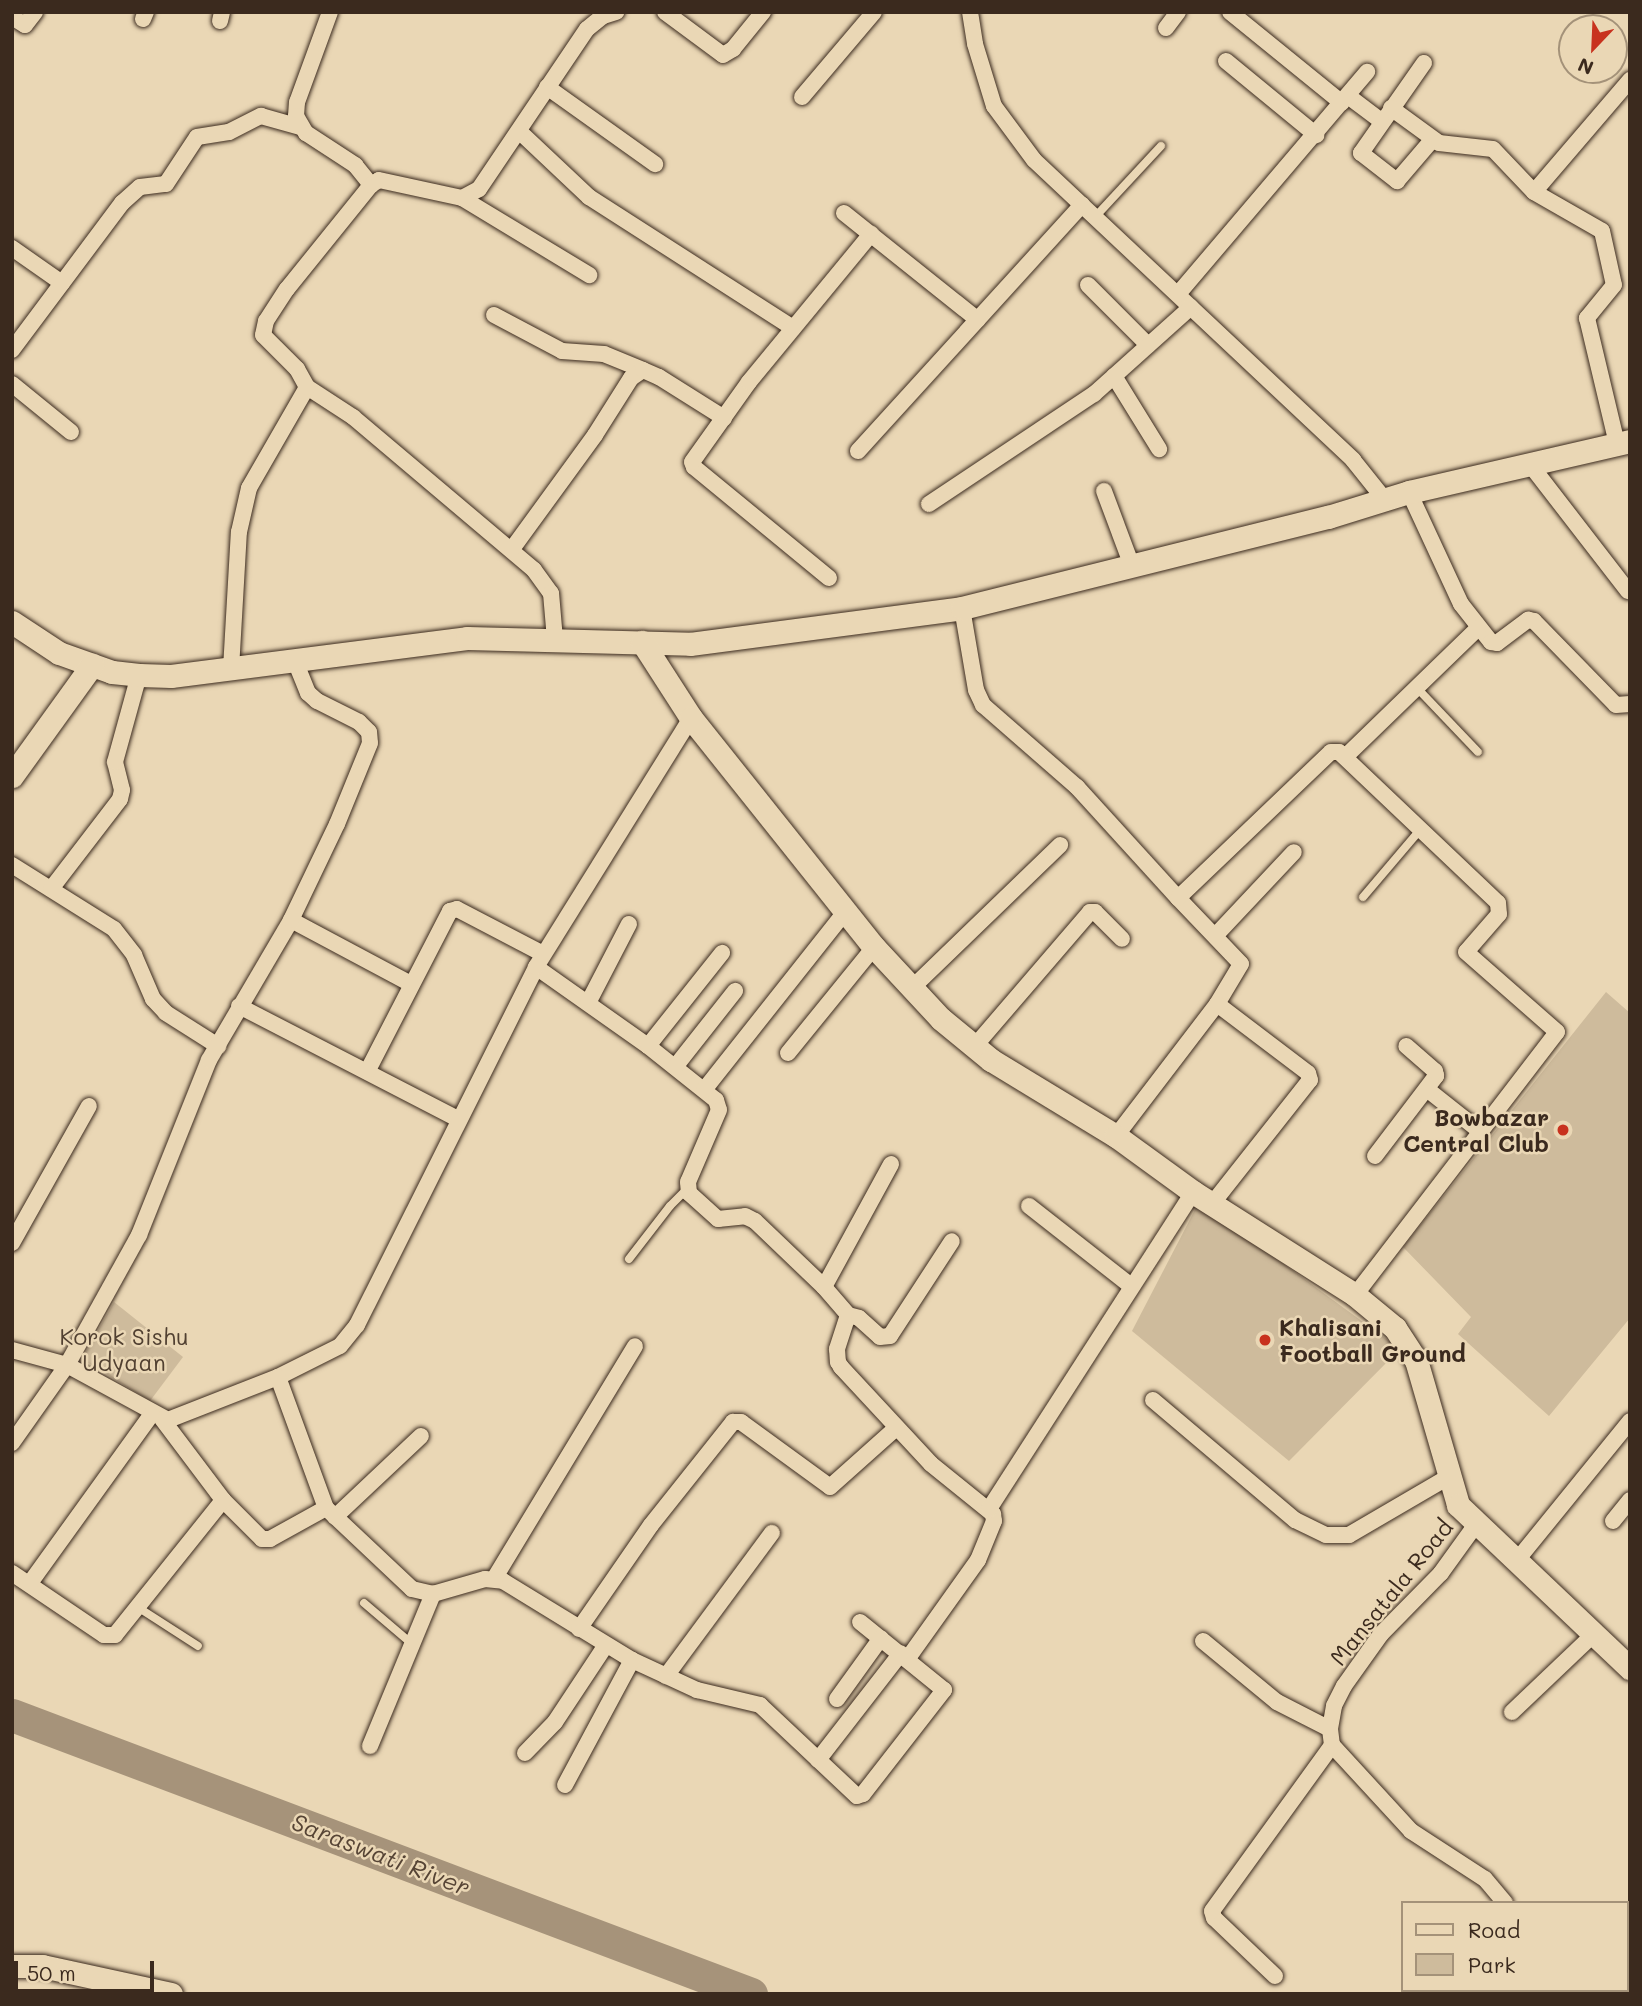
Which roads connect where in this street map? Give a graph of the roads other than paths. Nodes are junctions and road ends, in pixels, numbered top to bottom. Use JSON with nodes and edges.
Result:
{"nodes":[{"id":1,"x":34,"y":12,"type":"edge"},
{"id":2,"x":330,"y":12,"type":"edge"},
{"id":3,"x":616,"y":12,"type":"edge"},
{"id":4,"x":665,"y":12,"type":"edge"},
{"id":5,"x":762,"y":12,"type":"edge"},
{"id":6,"x":874,"y":12,"type":"edge"},
{"id":7,"x":970,"y":12,"type":"edge"},
{"id":8,"x":1178,"y":12,"type":"edge"},
{"id":9,"x":1230,"y":12,"type":"edge"},
{"id":10,"x":12,"y":17,"type":"edge"},
{"id":11,"x":1166,"y":27,"type":"dead end"},
{"id":12,"x":1226,"y":61,"type":"dead end"},
{"id":13,"x":1424,"y":63,"type":"dead end"},
{"id":14,"x":1367,"y":72,"type":"dead end"},
{"id":15,"x":1630,"y":80,"type":"edge"},
{"id":16,"x":547,"y":86,"type":"junction"},
{"id":17,"x":802,"y":97,"type":"dead end"},
{"id":18,"x":1345,"y":99,"type":"junction"},
{"id":19,"x":1391,"y":107,"type":"junction"},
{"id":20,"x":1381,"y":121,"type":"junction"},
{"id":21,"x":300,"y":127,"type":"junction"},
{"id":22,"x":520,"y":132,"type":"junction"},
{"id":23,"x":1316,"y":135,"type":"junction"},
{"id":24,"x":1432,"y":140,"type":"junction"},
{"id":25,"x":1161,"y":146,"type":"dead end"},
{"id":26,"x":656,"y":164,"type":"dead end"},
{"id":27,"x":371,"y":185,"type":"junction"},
{"id":28,"x":1534,"y":192,"type":"junction"},
{"id":29,"x":462,"y":198,"type":"junction"},
{"id":30,"x":1082,"y":205,"type":"junction"},
{"id":31,"x":844,"y":212,"type":"dead end"},
{"id":32,"x":1095,"y":217,"type":"junction"},
{"id":33,"x":871,"y":234,"type":"junction"},
{"id":34,"x":12,"y":248,"type":"edge"},
{"id":35,"x":589,"y":275,"type":"dead end"},
{"id":36,"x":62,"y":283,"type":"junction"},
{"id":37,"x":1088,"y":285,"type":"dead end"},
{"id":38,"x":1178,"y":294,"type":"junction"},
{"id":39,"x":1191,"y":307,"type":"junction"},
{"id":40,"x":494,"y":314,"type":"dead end"},
{"id":41,"x":978,"y":320,"type":"junction"},
{"id":42,"x":793,"y":328,"type":"junction"},
{"id":43,"x":1149,"y":345,"type":"junction"},
{"id":44,"x":12,"y":349,"type":"edge"},
{"id":45,"x":643,"y":370,"type":"junction"},
{"id":46,"x":1114,"y":376,"type":"junction"},
{"id":47,"x":12,"y":384,"type":"edge"},
{"id":48,"x":307,"y":387,"type":"junction"},
{"id":49,"x":724,"y":418,"type":"junction"},
{"id":50,"x":71,"y":432,"type":"dead end"},
{"id":51,"x":1623,"y":442,"type":"edge"},
{"id":52,"x":1159,"y":449,"type":"dead end"},
{"id":53,"x":858,"y":451,"type":"dead end"},
{"id":54,"x":1530,"y":463,"type":"junction"},
{"id":55,"x":1104,"y":491,"type":"dead end"},
{"id":56,"x":1409,"y":492,"type":"junction"},
{"id":57,"x":1385,"y":500,"type":"junction"},
{"id":58,"x":929,"y":504,"type":"dead end"},
{"id":59,"x":512,"y":549,"type":"junction"},
{"id":60,"x":1132,"y":566,"type":"junction"},
{"id":61,"x":829,"y":578,"type":"dead end"},
{"id":62,"x":1628,"y":590,"type":"dead end"},
{"id":63,"x":962,"y":608,"type":"junction"},
{"id":64,"x":12,"y":622,"type":"edge"},
{"id":65,"x":1478,"y":628,"type":"junction"},
{"id":66,"x":555,"y":640,"type":"junction"},
{"id":67,"x":642,"y":642,"type":"junction"},
{"id":68,"x":293,"y":659,"type":"junction"},
{"id":69,"x":92,"y":664,"type":"junction"},
{"id":70,"x":231,"y":669,"type":"junction"},
{"id":71,"x":139,"y":675,"type":"junction"},
{"id":72,"x":1415,"y":686,"type":"junction"},
{"id":73,"x":1630,"y":704,"type":"edge"},
{"id":74,"x":691,"y":718,"type":"junction"},
{"id":75,"x":1478,"y":752,"type":"dead end"},
{"id":76,"x":1345,"y":757,"type":"junction"},
{"id":77,"x":12,"y":776,"type":"edge"},
{"id":78,"x":1420,"y":830,"type":"junction"},
{"id":79,"x":1060,"y":845,"type":"dead end"},
{"id":80,"x":1294,"y":852,"type":"dead end"},
{"id":81,"x":12,"y":865,"type":"edge"},
{"id":82,"x":51,"y":889,"type":"junction"},
{"id":83,"x":1363,"y":897,"type":"dead end"},
{"id":84,"x":1178,"y":898,"type":"junction"},
{"id":85,"x":846,"y":911,"type":"junction"},
{"id":86,"x":291,"y":920,"type":"junction"},
{"id":87,"x":628,"y":924,"type":"dead end"},
{"id":88,"x":1215,"y":936,"type":"junction"},
{"id":89,"x":1122,"y":939,"type":"dead end"},
{"id":90,"x":874,"y":947,"type":"junction"},
{"id":91,"x":722,"y":953,"type":"dead end"},
{"id":92,"x":540,"y":961,"type":"junction"},
{"id":93,"x":411,"y":984,"type":"junction"},
{"id":94,"x":912,"y":988,"type":"junction"},
{"id":95,"x":736,"y":991,"type":"dead end"},
{"id":96,"x":588,"y":1003,"type":"junction"},
{"id":97,"x":1217,"y":1004,"type":"junction"},
{"id":98,"x":239,"y":1006,"type":"junction"},
{"id":99,"x":218,"y":1046,"type":"junction"},
{"id":100,"x":648,"y":1046,"type":"junction"},
{"id":101,"x":1406,"y":1046,"type":"dead end"},
{"id":102,"x":974,"y":1047,"type":"junction"},
{"id":103,"x":788,"y":1053,"type":"dead end"},
{"id":104,"x":675,"y":1067,"type":"junction"},
{"id":105,"x":368,"y":1070,"type":"junction"},
{"id":106,"x":704,"y":1090,"type":"junction"},
{"id":107,"x":1428,"y":1090,"type":"junction"},
{"id":108,"x":89,"y":1106,"type":"dead end"},
{"id":109,"x":458,"y":1119,"type":"junction"},
{"id":110,"x":1481,"y":1132,"type":"junction"},
{"id":111,"x":1116,"y":1136,"type":"junction"},
{"id":112,"x":1375,"y":1156,"type":"dead end"},
{"id":113,"x":891,"y":1164,"type":"dead end"},
{"id":114,"x":687,"y":1189,"type":"junction"},
{"id":115,"x":1202,"y":1198,"type":"junction"},
{"id":116,"x":1029,"y":1206,"type":"dead end"},
{"id":117,"x":951,"y":1241,"type":"dead end"},
{"id":118,"x":12,"y":1243,"type":"edge"},
{"id":119,"x":629,"y":1259,"type":"dead end"},
{"id":120,"x":1131,"y":1286,"type":"junction"},
{"id":121,"x":824,"y":1287,"type":"junction"},
{"id":122,"x":1355,"y":1295,"type":"junction"},
{"id":123,"x":848,"y":1315,"type":"junction"},
{"id":124,"x":635,"y":1346,"type":"dead end"},
{"id":125,"x":12,"y":1350,"type":"edge"},
{"id":126,"x":67,"y":1365,"type":"junction"},
{"id":127,"x":278,"y":1377,"type":"junction"},
{"id":128,"x":1153,"y":1400,"type":"dead end"},
{"id":129,"x":157,"y":1417,"type":"junction"},
{"id":130,"x":1630,"y":1421,"type":"edge"},
{"id":131,"x":896,"y":1428,"type":"junction"},
{"id":132,"x":421,"y":1436,"type":"dead end"},
{"id":133,"x":12,"y":1443,"type":"edge"},
{"id":134,"x":1450,"y":1475,"type":"junction"},
{"id":135,"x":223,"y":1500,"type":"junction"},
{"id":136,"x":1630,"y":1500,"type":"edge"},
{"id":137,"x":989,"y":1509,"type":"junction"},
{"id":138,"x":330,"y":1513,"type":"junction"},
{"id":139,"x":1613,"y":1521,"type":"dead end"},
{"id":140,"x":1477,"y":1522,"type":"junction"},
{"id":141,"x":772,"y":1532,"type":"dead end"},
{"id":142,"x":1518,"y":1559,"type":"junction"},
{"id":143,"x":12,"y":1573,"type":"edge"},
{"id":144,"x":494,"y":1579,"type":"junction"},
{"id":145,"x":30,"y":1583,"type":"junction"},
{"id":146,"x":433,"y":1594,"type":"junction"},
{"id":147,"x":364,"y":1602,"type":"dead end"},
{"id":148,"x":139,"y":1608,"type":"junction"},
{"id":149,"x":860,"y":1622,"type":"dead end"},
{"id":150,"x":579,"y":1629,"type":"junction"},
{"id":151,"x":1595,"y":1633,"type":"junction"},
{"id":152,"x":881,"y":1638,"type":"junction"},
{"id":153,"x":1203,"y":1641,"type":"dead end"},
{"id":154,"x":411,"y":1643,"type":"junction"},
{"id":155,"x":606,"y":1645,"type":"junction"},
{"id":156,"x":198,"y":1646,"type":"dead end"},
{"id":157,"x":904,"y":1656,"type":"junction"},
{"id":158,"x":632,"y":1660,"type":"junction"},
{"id":159,"x":1630,"y":1668,"type":"edge"},
{"id":160,"x":666,"y":1676,"type":"junction"},
{"id":161,"x":837,"y":1699,"type":"dead end"},
{"id":162,"x":1512,"y":1712,"type":"dead end"},
{"id":163,"x":1330,"y":1728,"type":"junction"},
{"id":164,"x":1332,"y":1745,"type":"junction"},
{"id":165,"x":370,"y":1746,"type":"dead end"},
{"id":166,"x":525,"y":1753,"type":"dead end"},
{"id":167,"x":818,"y":1760,"type":"junction"},
{"id":168,"x":565,"y":1785,"type":"dead end"},
{"id":169,"x":1504,"y":1901,"type":"edge"},
{"id":170,"x":12,"y":1966,"type":"edge"},
{"id":171,"x":1275,"y":1976,"type":"dead end"},
{"id":172,"x":171,"y":1994,"type":"edge"}],
"edges":[{"from":1,"to":10,"type":"street"},
{"from":2,"to":21,"type":"street"},
{"from":3,"to":16,"type":"street"},
{"from":4,"to":5,"type":"street"},
{"from":6,"to":17,"type":"street"},
{"from":7,"to":30,"type":"street"},
{"from":8,"to":11,"type":"street"},
{"from":9,"to":18,"type":"street"},
{"from":12,"to":23,"type":"street"},
{"from":13,"to":19,"type":"street"},
{"from":14,"to":18,"type":"street"},
{"from":15,"to":28,"type":"street"},
{"from":16,"to":22,"type":"street"},
{"from":16,"to":26,"type":"street"},
{"from":18,"to":20,"type":"street"},
{"from":18,"to":23,"type":"street"},
{"from":19,"to":20,"type":"street"},
{"from":19,"to":24,"type":"street"},
{"from":20,"to":24,"type":"street"},
{"from":21,"to":27,"type":"street"},
{"from":21,"to":36,"type":"street"},
{"from":22,"to":29,"type":"street"},
{"from":22,"to":42,"type":"street"},
{"from":23,"to":38,"type":"street"},
{"from":24,"to":28,"type":"street"},
{"from":25,"to":32,"type":"lane"},
{"from":27,"to":29,"type":"street"},
{"from":27,"to":48,"type":"street"},
{"from":28,"to":51,"type":"street"},
{"from":29,"to":35,"type":"street"},
{"from":30,"to":32,"type":"street"},
{"from":30,"to":41,"type":"street"},
{"from":31,"to":33,"type":"street"},
{"from":32,"to":38,"type":"street"},
{"from":33,"to":41,"type":"street"},
{"from":33,"to":42,"type":"street"},
{"from":34,"to":36,"type":"street"},
{"from":36,"to":44,"type":"street"},
{"from":37,"to":43,"type":"street"},
{"from":38,"to":39,"type":"street"},
{"from":39,"to":43,"type":"street"},
{"from":39,"to":57,"type":"street"},
{"from":40,"to":45,"type":"street"},
{"from":41,"to":53,"type":"street"},
{"from":42,"to":49,"type":"street"},
{"from":43,"to":46,"type":"street"},
{"from":45,"to":49,"type":"street"},
{"from":45,"to":59,"type":"street"},
{"from":46,"to":52,"type":"street"},
{"from":46,"to":58,"type":"street"},
{"from":47,"to":50,"type":"street"},
{"from":48,"to":59,"type":"street"},
{"from":48,"to":70,"type":"street"},
{"from":49,"to":61,"type":"street"},
{"from":51,"to":54,"type":"street"},
{"from":54,"to":56,"type":"street"},
{"from":54,"to":62,"type":"street"},
{"from":55,"to":60,"type":"street"},
{"from":56,"to":57,"type":"street"},
{"from":56,"to":65,"type":"street"},
{"from":57,"to":60,"type":"street"},
{"from":59,"to":66,"type":"street"},
{"from":60,"to":63,"type":"street"},
{"from":63,"to":67,"type":"street"},
{"from":63,"to":84,"type":"street"},
{"from":64,"to":69,"type":"street"},
{"from":65,"to":72,"type":"street"},
{"from":65,"to":73,"type":"street"},
{"from":66,"to":67,"type":"street"},
{"from":66,"to":68,"type":"street"},
{"from":67,"to":74,"type":"street"},
{"from":68,"to":70,"type":"street"},
{"from":68,"to":86,"type":"street"},
{"from":69,"to":71,"type":"street"},
{"from":69,"to":77,"type":"street"},
{"from":70,"to":71,"type":"street"},
{"from":71,"to":82,"type":"street"},
{"from":72,"to":75,"type":"lane"},
{"from":72,"to":76,"type":"street"},
{"from":74,"to":85,"type":"street"},
{"from":74,"to":92,"type":"street"},
{"from":76,"to":78,"type":"street"},
{"from":76,"to":84,"type":"street"},
{"from":78,"to":83,"type":"lane"},
{"from":78,"to":110,"type":"street"},
{"from":79,"to":94,"type":"street"},
{"from":80,"to":88,"type":"street"},
{"from":81,"to":82,"type":"street"},
{"from":82,"to":99,"type":"street"},
{"from":84,"to":88,"type":"street"},
{"from":85,"to":90,"type":"street"},
{"from":85,"to":106,"type":"street"},
{"from":86,"to":93,"type":"street"},
{"from":86,"to":98,"type":"street"},
{"from":87,"to":96,"type":"street"},
{"from":88,"to":97,"type":"street"},
{"from":89,"to":102,"type":"street"},
{"from":90,"to":94,"type":"street"},
{"from":90,"to":103,"type":"street"},
{"from":91,"to":100,"type":"street"},
{"from":92,"to":93,"type":"street"},
{"from":92,"to":96,"type":"street"},
{"from":92,"to":109,"type":"street"},
{"from":93,"to":105,"type":"street"},
{"from":94,"to":102,"type":"street"},
{"from":95,"to":104,"type":"street"},
{"from":96,"to":100,"type":"street"},
{"from":97,"to":111,"type":"street"},
{"from":97,"to":115,"type":"street"},
{"from":98,"to":99,"type":"street"},
{"from":98,"to":105,"type":"street"},
{"from":99,"to":126,"type":"street"},
{"from":100,"to":104,"type":"street"},
{"from":101,"to":107,"type":"street"},
{"from":102,"to":111,"type":"street"},
{"from":104,"to":106,"type":"street"},
{"from":105,"to":109,"type":"street"},
{"from":106,"to":114,"type":"street"},
{"from":107,"to":110,"type":"street"},
{"from":107,"to":112,"type":"street"},
{"from":108,"to":118,"type":"street"},
{"from":109,"to":127,"type":"street"},
{"from":110,"to":122,"type":"street"},
{"from":111,"to":115,"type":"street"},
{"from":113,"to":121,"type":"street"},
{"from":114,"to":119,"type":"lane"},
{"from":114,"to":121,"type":"street"},
{"from":115,"to":120,"type":"street"},
{"from":115,"to":122,"type":"street"},
{"from":116,"to":120,"type":"street"},
{"from":117,"to":123,"type":"street"},
{"from":120,"to":137,"type":"street"},
{"from":121,"to":123,"type":"street"},
{"from":122,"to":134,"type":"street"},
{"from":123,"to":131,"type":"street"},
{"from":124,"to":144,"type":"street"},
{"from":125,"to":126,"type":"street"},
{"from":126,"to":129,"type":"street"},
{"from":126,"to":133,"type":"street"},
{"from":127,"to":129,"type":"street"},
{"from":127,"to":138,"type":"street"},
{"from":128,"to":134,"type":"street"},
{"from":129,"to":135,"type":"street"},
{"from":129,"to":145,"type":"street"},
{"from":130,"to":142,"type":"street"},
{"from":131,"to":137,"type":"street"},
{"from":131,"to":150,"type":"street"},
{"from":132,"to":138,"type":"street"},
{"from":134,"to":140,"type":"street"},
{"from":135,"to":138,"type":"street"},
{"from":135,"to":148,"type":"street"},
{"from":136,"to":139,"type":"street"},
{"from":137,"to":157,"type":"street"},
{"from":138,"to":146,"type":"street"},
{"from":140,"to":142,"type":"street"},
{"from":140,"to":163,"type":"street","name":"Mansatala Road"},
{"from":141,"to":160,"type":"street"},
{"from":142,"to":151,"type":"street"},
{"from":143,"to":145,"type":"street"},
{"from":144,"to":146,"type":"street"},
{"from":144,"to":150,"type":"street"},
{"from":145,"to":148,"type":"street"},
{"from":146,"to":154,"type":"street"},
{"from":147,"to":154,"type":"lane"},
{"from":148,"to":156,"type":"lane"},
{"from":149,"to":152,"type":"street"},
{"from":150,"to":155,"type":"street"},
{"from":151,"to":159,"type":"street"},
{"from":151,"to":162,"type":"street"},
{"from":152,"to":157,"type":"street"},
{"from":152,"to":161,"type":"street"},
{"from":153,"to":163,"type":"street"},
{"from":154,"to":165,"type":"street"},
{"from":155,"to":158,"type":"street"},
{"from":155,"to":166,"type":"street"},
{"from":157,"to":167,"type":"street"},
{"from":157,"to":167,"type":"street"},
{"from":158,"to":160,"type":"street"},
{"from":158,"to":168,"type":"street"},
{"from":160,"to":167,"type":"street"},
{"from":163,"to":164,"type":"street","name":"Mansatala Road"},
{"from":164,"to":169,"type":"street"},
{"from":164,"to":171,"type":"street"},
{"from":170,"to":172,"type":"street"}]}
